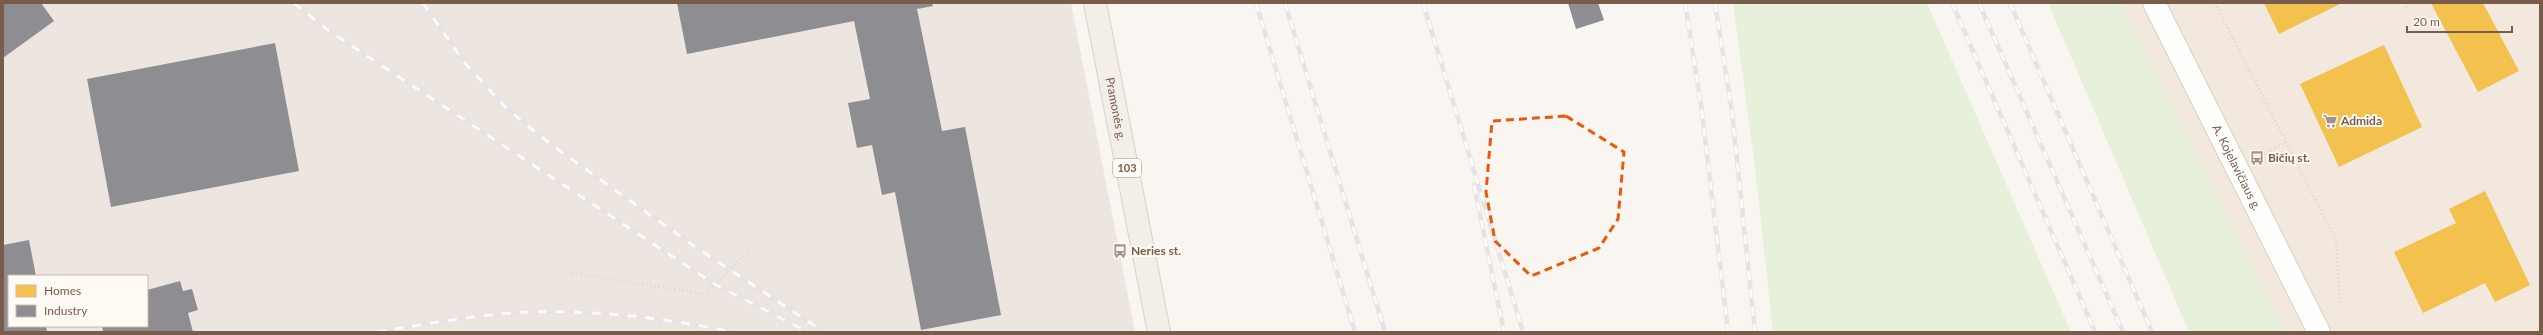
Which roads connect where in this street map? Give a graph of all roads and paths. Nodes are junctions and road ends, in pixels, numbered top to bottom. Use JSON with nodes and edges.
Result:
{"nodes":[{"id":1,"x":1094,"y":3,"type":"edge"},
{"id":2,"x":2154,"y":3,"type":"edge"},
{"id":3,"x":2215,"y":3,"type":"edge"},
{"id":4,"x":2413,"y":3,"type":"edge"},
{"id":5,"x":2406,"y":7,"type":"dead end"},
{"id":6,"x":756,"y":244,"type":"dead end"},
{"id":7,"x":572,"y":273,"type":"dead end"},
{"id":8,"x":2340,"y":308,"type":"dead end"},
{"id":9,"x":1159,"y":332,"type":"edge"},
{"id":10,"x":2319,"y":332,"type":"edge"}],
"edges":[{"from":1,"to":9,"type":"main road","name":"Pramonės g.","number":"103"},
{"from":2,"to":10,"type":"street","name":"A. Kojelavičiaus g."},
{"from":3,"to":8,"type":"path"},
{"from":4,"to":5,"type":"path"},
{"from":6,"to":7,"type":"path"}]}
